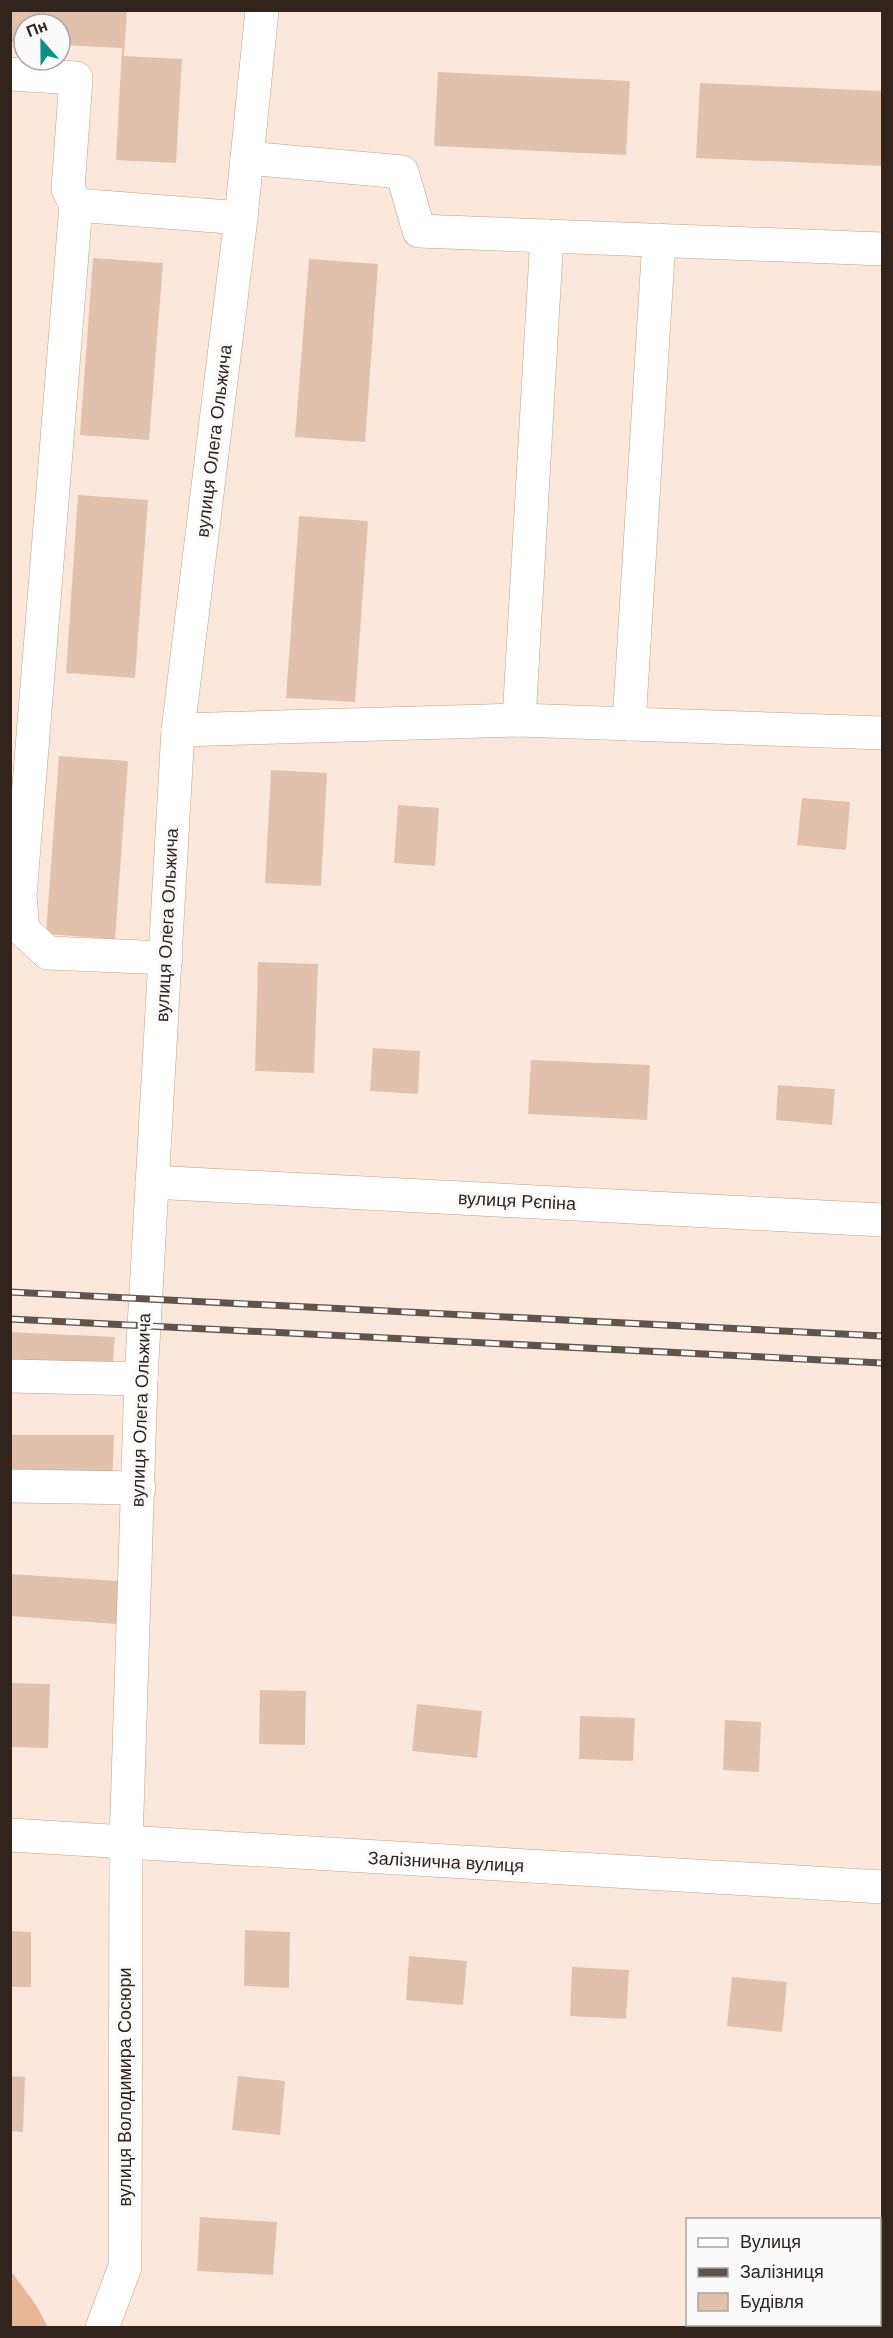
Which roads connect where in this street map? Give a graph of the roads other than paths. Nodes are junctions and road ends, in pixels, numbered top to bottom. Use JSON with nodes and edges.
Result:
{"nodes":[{"id":1,"x":261,"y":10,"type":"edge"},
{"id":2,"x":10,"y":74,"type":"edge"},
{"id":3,"x":247,"y":158,"type":"junction"},
{"id":4,"x":76,"y":205,"type":"junction"},
{"id":5,"x":242,"y":218,"type":"junction"},
{"id":6,"x":547,"y":236,"type":"junction"},
{"id":7,"x":659,"y":240,"type":"junction"},
{"id":8,"x":882,"y":249,"type":"edge"},
{"id":9,"x":519,"y":720,"type":"junction"},
{"id":10,"x":629,"y":724,"type":"junction"},
{"id":11,"x":178,"y":730,"type":"junction"},
{"id":12,"x":882,"y":733,"type":"edge"},
{"id":13,"x":166,"y":958,"type":"junction"},
{"id":14,"x":152,"y":1182,"type":"junction"},
{"id":15,"x":882,"y":1220,"type":"edge"},
{"id":16,"x":10,"y":1376,"type":"edge"},
{"id":17,"x":141,"y":1379,"type":"junction"},
{"id":18,"x":10,"y":1486,"type":"edge"},
{"id":19,"x":139,"y":1488,"type":"junction"},
{"id":20,"x":10,"y":1835,"type":"edge"},
{"id":21,"x":126,"y":1843,"type":"junction"},
{"id":22,"x":882,"y":1887,"type":"edge"},
{"id":23,"x":102,"y":2328,"type":"edge"}],
"edges":[{"from":1,"to":3,"type":"street","name":"вулиця Олега Ольжича"},
{"from":2,"to":4,"type":"street"},
{"from":3,"to":5,"type":"street","name":"вулиця Олега Ольжича"},
{"from":3,"to":6,"type":"street"},
{"from":4,"to":5,"type":"street"},
{"from":4,"to":13,"type":"street"},
{"from":5,"to":11,"type":"street","name":"вулиця Олега Ольжича"},
{"from":6,"to":7,"type":"street"},
{"from":6,"to":9,"type":"street"},
{"from":7,"to":8,"type":"street"},
{"from":7,"to":10,"type":"street"},
{"from":9,"to":10,"type":"street"},
{"from":9,"to":11,"type":"street"},
{"from":10,"to":12,"type":"street"},
{"from":11,"to":13,"type":"street","name":"вулиця Олега Ольжича"},
{"from":13,"to":14,"type":"street","name":"вулиця Олега Ольжича"},
{"from":14,"to":15,"type":"street","name":"вулиця Рєпіна"},
{"from":14,"to":17,"type":"street","name":"вулиця Олега Ольжича"},
{"from":16,"to":17,"type":"street"},
{"from":17,"to":19,"type":"street","name":"вулиця Олега Ольжича"},
{"from":18,"to":19,"type":"street"},
{"from":19,"to":21,"type":"street","name":"вулиця Олега Ольжича"},
{"from":20,"to":21,"type":"street","name":"Залізнична вулиця"},
{"from":21,"to":22,"type":"street","name":"Залізнична вулиця"},
{"from":21,"to":23,"type":"street","name":"вулиця Володимира Сосюри"}]}
